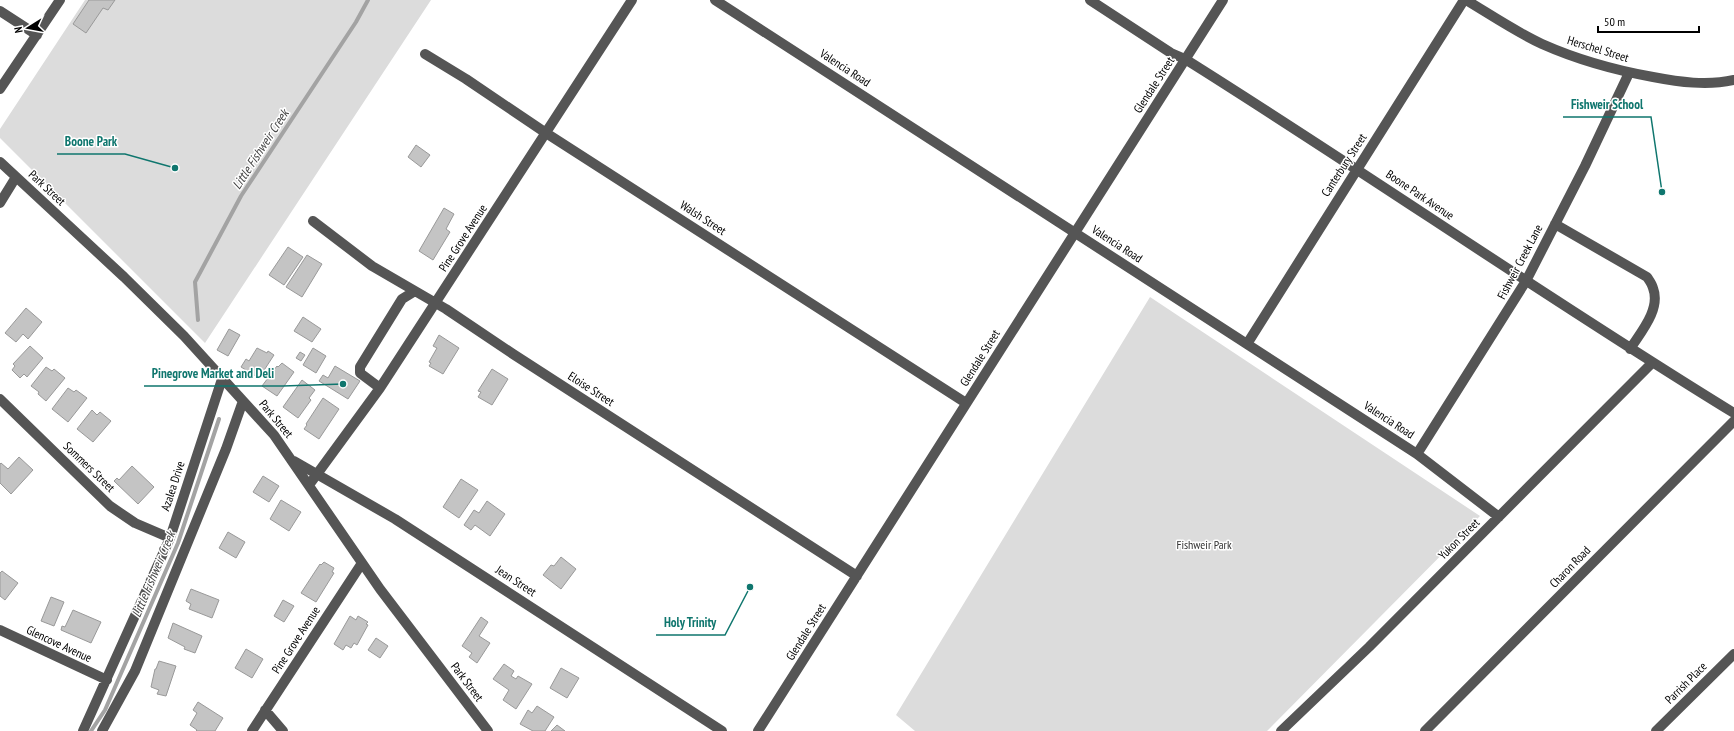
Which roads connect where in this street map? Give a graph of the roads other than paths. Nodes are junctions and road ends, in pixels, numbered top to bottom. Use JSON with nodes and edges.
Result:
{"nodes":[{"id":1,"x":60,"y":0,"type":"edge"},
{"id":2,"x":632,"y":0,"type":"edge"},
{"id":3,"x":715,"y":0,"type":"edge"},
{"id":4,"x":1090,"y":0,"type":"edge"},
{"id":5,"x":1223,"y":0,"type":"edge"},
{"id":6,"x":1465,"y":0,"type":"edge"},
{"id":7,"x":0,"y":11,"type":"edge"},
{"id":8,"x":37,"y":35,"type":"junction"},
{"id":9,"x":425,"y":54,"type":"dead end"},
{"id":10,"x":1186,"y":59,"type":"junction"},
{"id":11,"x":1629,"y":73,"type":"junction"},
{"id":12,"x":1734,"y":80,"type":"edge"},
{"id":13,"x":0,"y":89,"type":"edge"},
{"id":14,"x":546,"y":133,"type":"junction"},
{"id":15,"x":0,"y":162,"type":"edge"},
{"id":16,"x":1357,"y":168,"type":"junction"},
{"id":17,"x":16,"y":177,"type":"junction"},
{"id":18,"x":0,"y":203,"type":"edge"},
{"id":19,"x":313,"y":221,"type":"dead end"},
{"id":20,"x":1555,"y":224,"type":"junction"},
{"id":21,"x":1075,"y":232,"type":"junction"},
{"id":22,"x":1526,"y":281,"type":"junction"},
{"id":23,"x":415,"y":291,"type":"junction"},
{"id":24,"x":436,"y":304,"type":"junction"},
{"id":25,"x":1247,"y":344,"type":"junction"},
{"id":26,"x":1630,"y":349,"type":"junction"},
{"id":27,"x":1652,"y":363,"type":"junction"},
{"id":28,"x":222,"y":379,"type":"junction"},
{"id":29,"x":380,"y":388,"type":"junction"},
{"id":30,"x":0,"y":399,"type":"edge"},
{"id":31,"x":243,"y":401,"type":"junction"},
{"id":32,"x":966,"y":404,"type":"junction"},
{"id":33,"x":1734,"y":413,"type":"edge"},
{"id":34,"x":1734,"y":422,"type":"edge"},
{"id":35,"x":1417,"y":454,"type":"junction"},
{"id":36,"x":292,"y":460,"type":"junction"},
{"id":37,"x":318,"y":474,"type":"junction"},
{"id":38,"x":309,"y":485,"type":"junction"},
{"id":39,"x":1499,"y":517,"type":"junction"},
{"id":40,"x":170,"y":538,"type":"junction"},
{"id":41,"x":362,"y":564,"type":"junction"},
{"id":42,"x":857,"y":576,"type":"junction"},
{"id":43,"x":0,"y":630,"type":"edge"},
{"id":44,"x":1734,"y":654,"type":"edge"},
{"id":45,"x":107,"y":680,"type":"junction"},
{"id":46,"x":266,"y":710,"type":"junction"},
{"id":47,"x":83,"y":731,"type":"edge"},
{"id":48,"x":102,"y":731,"type":"edge"},
{"id":49,"x":252,"y":731,"type":"edge"},
{"id":50,"x":283,"y":731,"type":"edge"},
{"id":51,"x":488,"y":731,"type":"edge"},
{"id":52,"x":722,"y":731,"type":"edge"},
{"id":53,"x":758,"y":731,"type":"edge"},
{"id":54,"x":1281,"y":731,"type":"edge"},
{"id":55,"x":1425,"y":731,"type":"edge"},
{"id":56,"x":1656,"y":731,"type":"edge"}],
"edges":[{"from":1,"to":8,"type":"street"},
{"from":2,"to":14,"type":"street","name":"Pine Grove Avenue"},
{"from":3,"to":21,"type":"street","name":"Valencia Road"},
{"from":4,"to":10,"type":"street","name":"Boone Park Avenue"},
{"from":5,"to":10,"type":"street","name":"Glendale Street"},
{"from":6,"to":11,"type":"street","name":"Herschel Street"},
{"from":6,"to":16,"type":"street","name":"Canterbury Street"},
{"from":7,"to":8,"type":"street"},
{"from":8,"to":13,"type":"street"},
{"from":9,"to":14,"type":"street","name":"Walsh Street"},
{"from":10,"to":16,"type":"street","name":"Boone Park Avenue"},
{"from":10,"to":21,"type":"street","name":"Glendale Street"},
{"from":11,"to":12,"type":"street","name":"Herschel Street"},
{"from":11,"to":20,"type":"street","name":"Fishweir Creek Lane"},
{"from":14,"to":24,"type":"street","name":"Pine Grove Avenue"},
{"from":14,"to":32,"type":"street","name":"Walsh Street"},
{"from":15,"to":17,"type":"street","name":"Park Street"},
{"from":16,"to":22,"type":"street","name":"Boone Park Avenue"},
{"from":16,"to":25,"type":"street","name":"Canterbury Street"},
{"from":17,"to":18,"type":"street"},
{"from":17,"to":28,"type":"street","name":"Park Street"},
{"from":19,"to":23,"type":"street","name":"Eloise Street"},
{"from":20,"to":22,"type":"street","name":"Fishweir Creek Lane"},
{"from":20,"to":26,"type":"street"},
{"from":21,"to":25,"type":"street","name":"Valencia Road"},
{"from":21,"to":32,"type":"street","name":"Glendale Street"},
{"from":22,"to":26,"type":"street","name":"Boone Park Avenue"},
{"from":22,"to":35,"type":"street","name":"Fishweir Creek Lane"},
{"from":23,"to":24,"type":"street","name":"Eloise Street"},
{"from":23,"to":29,"type":"street"},
{"from":24,"to":29,"type":"street","name":"Pine Grove Avenue"},
{"from":24,"to":42,"type":"street","name":"Eloise Street"},
{"from":25,"to":35,"type":"street","name":"Valencia Road"},
{"from":26,"to":27,"type":"street","name":"Boone Park Avenue"},
{"from":27,"to":33,"type":"street","name":"Boone Park Avenue"},
{"from":27,"to":39,"type":"street","name":"Yukon Street"},
{"from":28,"to":31,"type":"street","name":"Park Street"},
{"from":28,"to":40,"type":"street","name":"Azalea Drive"},
{"from":29,"to":37,"type":"street","name":"Pine Grove Avenue"},
{"from":30,"to":40,"type":"street","name":"Sommers Street"},
{"from":31,"to":36,"type":"street","name":"Park Street"},
{"from":31,"to":48,"type":"street"},
{"from":32,"to":42,"type":"street","name":"Glendale Street"},
{"from":34,"to":55,"type":"street","name":"Charon Road"},
{"from":35,"to":39,"type":"street","name":"Valencia Road"},
{"from":36,"to":37,"type":"street","name":"Jean Street"},
{"from":36,"to":38,"type":"street","name":"Park Street"},
{"from":37,"to":38,"type":"street","name":"Pine Grove Avenue"},
{"from":37,"to":52,"type":"street","name":"Jean Street"},
{"from":38,"to":41,"type":"street","name":"Park Street"},
{"from":39,"to":54,"type":"street","name":"Yukon Street"},
{"from":40,"to":45,"type":"street","name":"Azalea Drive"},
{"from":41,"to":46,"type":"street","name":"Pine Grove Avenue"},
{"from":41,"to":51,"type":"street","name":"Park Street"},
{"from":42,"to":53,"type":"street","name":"Glendale Street"},
{"from":43,"to":45,"type":"street","name":"Glencove Avenue"},
{"from":44,"to":56,"type":"street","name":"Parrish Place"},
{"from":45,"to":47,"type":"street","name":"Azalea Drive"},
{"from":46,"to":49,"type":"street","name":"Pine Grove Avenue"},
{"from":46,"to":50,"type":"street"}]}
